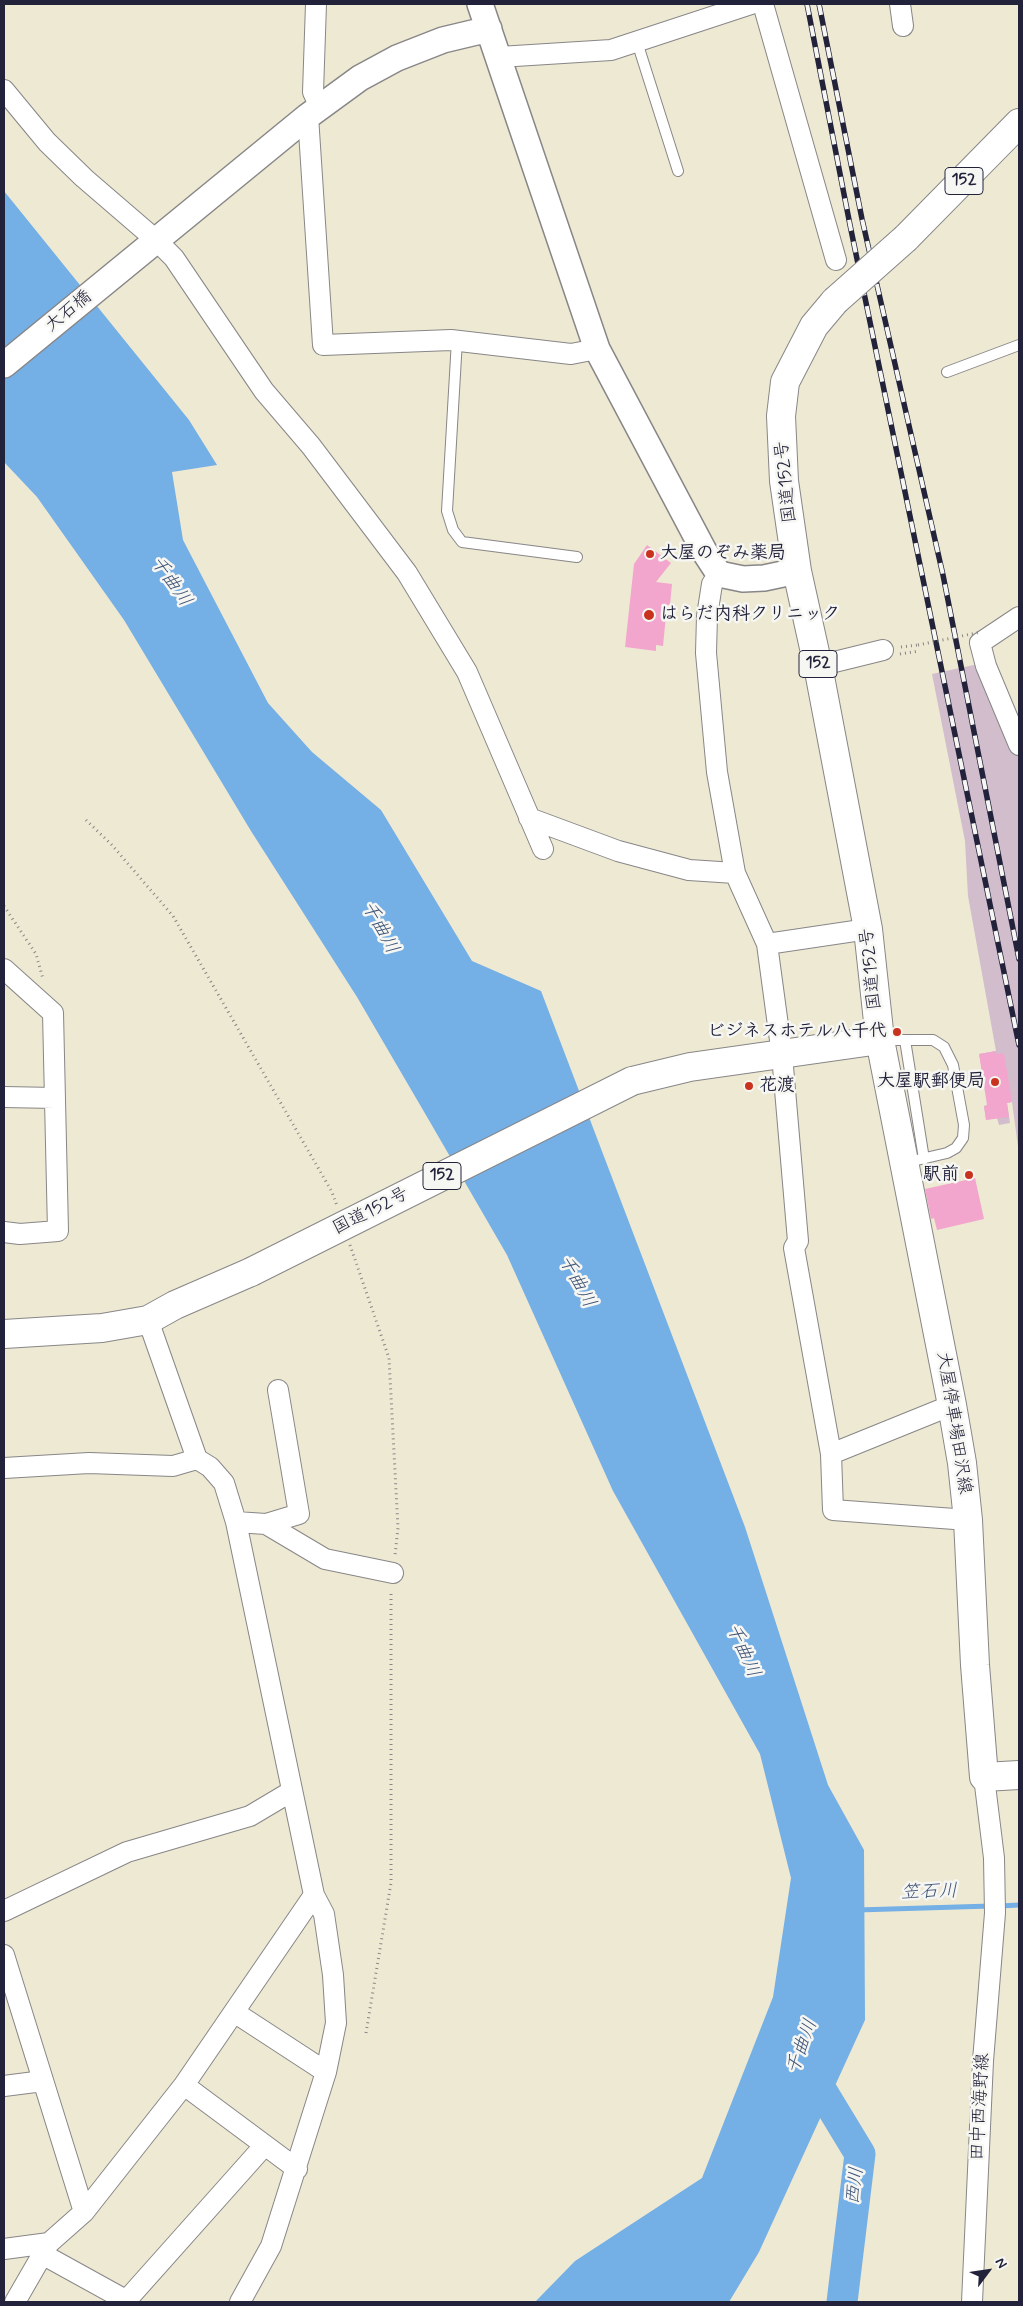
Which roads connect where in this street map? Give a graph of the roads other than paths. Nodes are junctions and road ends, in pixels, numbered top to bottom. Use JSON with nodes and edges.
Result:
{"nodes":[{"id":1,"x":316,"y":4,"type":"edge"},
{"id":2,"x":480,"y":4,"type":"edge"},
{"id":3,"x":751,"y":4,"type":"edge"},
{"id":4,"x":763,"y":4,"type":"edge"},
{"id":5,"x":900,"y":4,"type":"edge"},
{"id":6,"x":903,"y":26,"type":"dead end"},
{"id":7,"x":489,"y":29,"type":"junction"},
{"id":8,"x":637,"y":42,"type":"junction"},
{"id":9,"x":499,"y":57,"type":"junction"},
{"id":10,"x":4,"y":90,"type":"edge"},
{"id":11,"x":314,"y":112,"type":"junction"},
{"id":12,"x":1019,"y":123,"type":"edge"},
{"id":13,"x":678,"y":171,"type":"dead end"},
{"id":14,"x":156,"y":240,"type":"junction"},
{"id":15,"x":836,"y":260,"type":"dead end"},
{"id":16,"x":457,"y":340,"type":"junction"},
{"id":17,"x":1019,"y":345,"type":"edge"},
{"id":18,"x":597,"y":349,"type":"junction"},
{"id":19,"x":4,"y":365,"type":"edge"},
{"id":20,"x":947,"y":372,"type":"dead end"},
{"id":21,"x":576,"y":557,"type":"dead end"},
{"id":22,"x":798,"y":571,"type":"junction"},
{"id":23,"x":719,"y":574,"type":"junction"},
{"id":24,"x":1019,"y":617,"type":"edge"},
{"id":25,"x":883,"y":650,"type":"dead end"},
{"id":26,"x":818,"y":666,"type":"junction"},
{"id":27,"x":1019,"y":745,"type":"edge"},
{"id":28,"x":528,"y":818,"type":"junction"},
{"id":29,"x":543,"y":849,"type":"dead end"},
{"id":30,"x":735,"y":873,"type":"junction"},
{"id":31,"x":868,"y":929,"type":"junction"},
{"id":32,"x":767,"y":944,"type":"junction"},
{"id":33,"x":4,"y":968,"type":"edge"},
{"id":34,"x":892,"y":1040,"type":"junction"},
{"id":35,"x":782,"y":1055,"type":"junction"},
{"id":36,"x":4,"y":1097,"type":"edge"},
{"id":37,"x":56,"y":1098,"type":"junction"},
{"id":38,"x":914,"y":1161,"type":"junction"},
{"id":39,"x":4,"y":1232,"type":"edge"},
{"id":40,"x":148,"y":1320,"type":"junction"},
{"id":41,"x":4,"y":1334,"type":"edge"},
{"id":42,"x":278,"y":1390,"type":"dead end"},
{"id":43,"x":952,"y":1405,"type":"junction"},
{"id":44,"x":831,"y":1454,"type":"junction"},
{"id":45,"x":197,"y":1459,"type":"junction"},
{"id":46,"x":4,"y":1468,"type":"edge"},
{"id":47,"x":968,"y":1520,"type":"junction"},
{"id":48,"x":236,"y":1522,"type":"junction"},
{"id":49,"x":266,"y":1524,"type":"junction"},
{"id":50,"x":393,"y":1573,"type":"road end"},
{"id":51,"x":1019,"y":1775,"type":"edge"},
{"id":52,"x":984,"y":1777,"type":"junction"},
{"id":53,"x":292,"y":1791,"type":"junction"},
{"id":54,"x":314,"y":1894,"type":"junction"},
{"id":55,"x":4,"y":1911,"type":"edge"},
{"id":56,"x":4,"y":1955,"type":"edge"},
{"id":57,"x":234,"y":2012,"type":"junction"},
{"id":58,"x":326,"y":2072,"type":"junction"},
{"id":59,"x":43,"y":2082,"type":"junction"},
{"id":60,"x":184,"y":2084,"type":"junction"},
{"id":61,"x":4,"y":2086,"type":"edge"},
{"id":62,"x":264,"y":2146,"type":"junction"},
{"id":63,"x":297,"y":2169,"type":"junction"},
{"id":64,"x":84,"y":2212,"type":"junction"},
{"id":65,"x":4,"y":2249,"type":"edge"},
{"id":66,"x":45,"y":2249,"type":"junction"},
{"id":67,"x":15,"y":2302,"type":"edge"},
{"id":68,"x":127,"y":2302,"type":"edge"},
{"id":69,"x":240,"y":2302,"type":"edge"},
{"id":70,"x":972,"y":2302,"type":"edge"}],
"edges":[{"from":1,"to":11,"type":"street"},
{"from":2,"to":7,"type":"street"},
{"from":3,"to":8,"type":"street"},
{"from":4,"to":15,"type":"street"},
{"from":5,"to":6,"type":"street"},
{"from":7,"to":9,"type":"street"},
{"from":7,"to":11,"type":"street","name":"大石橋"},
{"from":8,"to":9,"type":"street"},
{"from":8,"to":13,"type":"lane"},
{"from":9,"to":18,"type":"street"},
{"from":10,"to":14,"type":"street"},
{"from":11,"to":14,"type":"street","name":"大石橋"},
{"from":11,"to":16,"type":"street"},
{"from":12,"to":22,"type":"main road","name":"国道152号","number":"152","bridge":true},
{"from":14,"to":19,"type":"street","name":"大石橋"},
{"from":14,"to":28,"type":"street"},
{"from":16,"to":18,"type":"street"},
{"from":16,"to":21,"type":"lane"},
{"from":17,"to":20,"type":"lane"},
{"from":18,"to":23,"type":"street"},
{"from":22,"to":23,"type":"street"},
{"from":22,"to":26,"type":"main road","name":"国道152号","number":"152"},
{"from":23,"to":30,"type":"street"},
{"from":24,"to":27,"type":"street"},
{"from":25,"to":26,"type":"street"},
{"from":26,"to":31,"type":"main road","name":"国道152号","number":"152"},
{"from":28,"to":29,"type":"street"},
{"from":28,"to":30,"type":"street"},
{"from":30,"to":32,"type":"street"},
{"from":31,"to":32,"type":"street"},
{"from":31,"to":34,"type":"main road","name":"国道152号","number":"152"},
{"from":32,"to":35,"type":"street"},
{"from":33,"to":37,"type":"street"},
{"from":34,"to":35,"type":"main road","name":"国道152号","number":"152"},
{"from":34,"to":38,"type":"main road","name":"大屋停車場田沢線"},
{"from":34,"to":38,"type":"lane"},
{"from":35,"to":40,"type":"main road","name":"国道152号","number":"152","bridge":true},
{"from":35,"to":44,"type":"street"},
{"from":36,"to":37,"type":"street"},
{"from":37,"to":39,"type":"street"},
{"from":38,"to":43,"type":"main road","name":"大屋停車場田沢線"},
{"from":40,"to":41,"type":"main road","name":"国道152号","number":"152"},
{"from":40,"to":45,"type":"street"},
{"from":42,"to":49,"type":"street"},
{"from":43,"to":44,"type":"street"},
{"from":43,"to":47,"type":"main road","name":"大屋停車場田沢線"},
{"from":44,"to":47,"type":"street"},
{"from":45,"to":46,"type":"street"},
{"from":45,"to":48,"type":"street"},
{"from":47,"to":52,"type":"main road","name":"大屋停車場田沢線"},
{"from":48,"to":49,"type":"street"},
{"from":48,"to":53,"type":"street"},
{"from":49,"to":50,"type":"street"},
{"from":51,"to":52,"type":"main road"},
{"from":52,"to":70,"type":"street","name":"田中西海野線"},
{"from":53,"to":54,"type":"street"},
{"from":53,"to":55,"type":"street"},
{"from":54,"to":57,"type":"street"},
{"from":54,"to":58,"type":"street"},
{"from":56,"to":59,"type":"street"},
{"from":57,"to":58,"type":"street"},
{"from":57,"to":60,"type":"street"},
{"from":58,"to":63,"type":"street"},
{"from":59,"to":61,"type":"street"},
{"from":59,"to":64,"type":"street"},
{"from":60,"to":62,"type":"street"},
{"from":60,"to":64,"type":"street"},
{"from":62,"to":63,"type":"street"},
{"from":62,"to":68,"type":"street"},
{"from":63,"to":69,"type":"street"},
{"from":64,"to":66,"type":"street"},
{"from":65,"to":66,"type":"street"},
{"from":66,"to":67,"type":"street"},
{"from":66,"to":68,"type":"street"}]}
